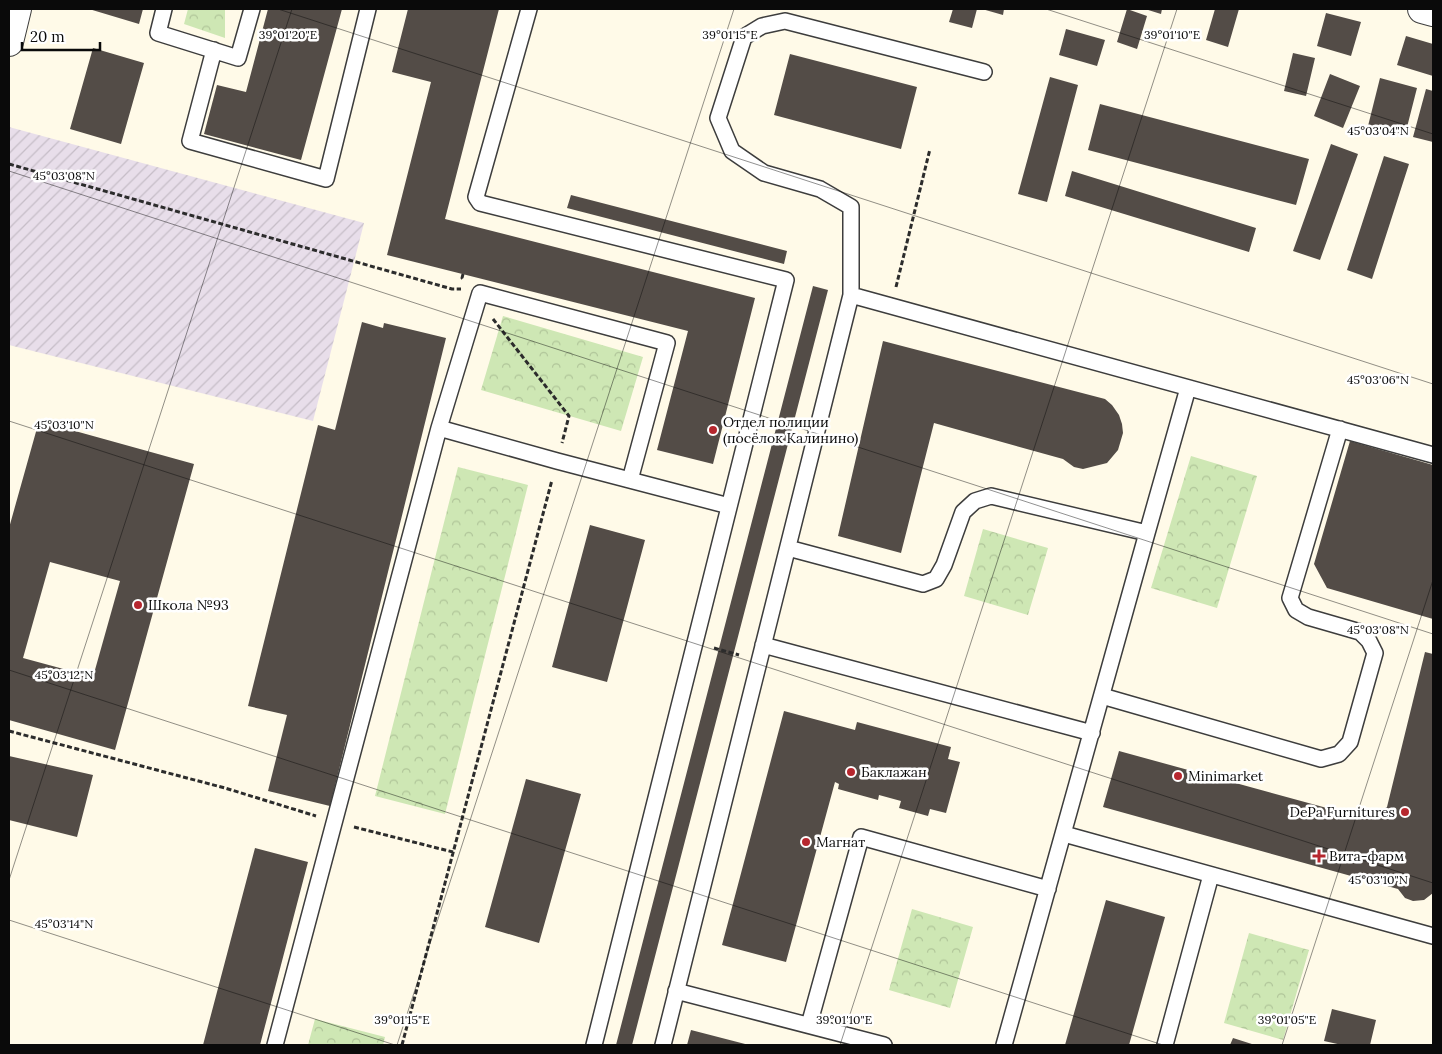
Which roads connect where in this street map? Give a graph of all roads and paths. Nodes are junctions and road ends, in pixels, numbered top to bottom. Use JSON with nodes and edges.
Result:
{"nodes":[{"id":1,"x":17,"y":9,"type":"edge"},
{"id":2,"x":164,"y":9,"type":"edge"},
{"id":3,"x":252,"y":9,"type":"edge"},
{"id":4,"x":368,"y":9,"type":"edge"},
{"id":5,"x":529,"y":9,"type":"edge"},
{"id":6,"x":1422,"y":9,"type":"edge"},
{"id":7,"x":1433,"y":12,"type":"edge"},
{"id":8,"x":9,"y":42,"type":"edge"},
{"id":9,"x":214,"y":50,"type":"junction"},
{"id":10,"x":984,"y":72,"type":"dead end"},
{"id":11,"x":930,"y":149,"type":"dead end"},
{"id":12,"x":9,"y":164,"type":"edge"},
{"id":13,"x":462,"y":274,"type":"dead end"},
{"id":14,"x":475,"y":295,"type":"junction"},
{"id":15,"x":850,"y":295,"type":"junction"},
{"id":16,"x":891,"y":307,"type":"junction"},
{"id":17,"x":1188,"y":388,"type":"junction"},
{"id":18,"x":439,"y":428,"type":"junction"},
{"id":19,"x":1340,"y":429,"type":"junction"},
{"id":20,"x":1433,"y":455,"type":"edge"},
{"id":21,"x":558,"y":461,"type":"junction"},
{"id":22,"x":630,"y":480,"type":"junction"},
{"id":23,"x":729,"y":506,"type":"junction"},
{"id":24,"x":1147,"y":533,"type":"junction"},
{"id":25,"x":788,"y":548,"type":"junction"},
{"id":26,"x":695,"y":642,"type":"junction"},
{"id":27,"x":763,"y":645,"type":"junction"},
{"id":28,"x":759,"y":660,"type":"junction"},
{"id":29,"x":1102,"y":696,"type":"junction"},
{"id":30,"x":9,"y":731,"type":"edge"},
{"id":31,"x":1092,"y":733,"type":"junction"},
{"id":32,"x":333,"y":821,"type":"junction"},
{"id":33,"x":1064,"y":834,"type":"junction"},
{"id":34,"x":452,"y":852,"type":"junction"},
{"id":35,"x":1211,"y":875,"type":"junction"},
{"id":36,"x":1048,"y":889,"type":"junction"},
{"id":37,"x":1433,"y":936,"type":"edge"},
{"id":38,"x":676,"y":991,"type":"junction"},
{"id":39,"x":809,"y":1025,"type":"junction"},
{"id":40,"x":275,"y":1045,"type":"edge"},
{"id":41,"x":402,"y":1045,"type":"edge"},
{"id":42,"x":594,"y":1045,"type":"edge"},
{"id":43,"x":663,"y":1045,"type":"edge"},
{"id":44,"x":884,"y":1045,"type":"edge"},
{"id":45,"x":1004,"y":1045,"type":"edge"},
{"id":46,"x":1165,"y":1045,"type":"edge"}],
"edges":[{"from":1,"to":8,"type":"street"},
{"from":2,"to":9,"type":"lane"},
{"from":3,"to":9,"type":"lane"},
{"from":4,"to":9,"type":"lane"},
{"from":5,"to":23,"type":"lane"},
{"from":6,"to":7,"type":"street"},
{"from":10,"to":15,"type":"lane"},
{"from":11,"to":16,"type":"path"},
{"from":12,"to":14,"type":"path"},
{"from":13,"to":14,"type":"path"},
{"from":14,"to":18,"type":"lane"},
{"from":14,"to":21,"type":"path"},
{"from":14,"to":22,"type":"lane"},
{"from":15,"to":16,"type":"lane"},
{"from":15,"to":25,"type":"lane"},
{"from":16,"to":17,"type":"lane"},
{"from":17,"to":19,"type":"lane"},
{"from":17,"to":24,"type":"lane"},
{"from":18,"to":21,"type":"lane"},
{"from":18,"to":32,"type":"lane"},
{"from":19,"to":20,"type":"lane"},
{"from":19,"to":29,"type":"lane"},
{"from":21,"to":22,"type":"lane"},
{"from":21,"to":34,"type":"path"},
{"from":22,"to":23,"type":"lane"},
{"from":23,"to":26,"type":"lane"},
{"from":24,"to":25,"type":"lane"},
{"from":24,"to":29,"type":"lane"},
{"from":25,"to":27,"type":"lane"},
{"from":26,"to":28,"type":"path"},
{"from":26,"to":42,"type":"lane"},
{"from":27,"to":28,"type":"lane"},
{"from":27,"to":31,"type":"lane"},
{"from":28,"to":38,"type":"lane"},
{"from":29,"to":31,"type":"lane"},
{"from":30,"to":32,"type":"path"},
{"from":31,"to":33,"type":"lane"},
{"from":32,"to":34,"type":"path"},
{"from":32,"to":40,"type":"lane"},
{"from":33,"to":35,"type":"lane"},
{"from":33,"to":36,"type":"lane"},
{"from":34,"to":41,"type":"path"},
{"from":35,"to":37,"type":"lane"},
{"from":35,"to":46,"type":"lane"},
{"from":36,"to":39,"type":"lane"},
{"from":36,"to":45,"type":"lane"},
{"from":38,"to":39,"type":"lane"},
{"from":38,"to":43,"type":"lane"},
{"from":39,"to":44,"type":"lane"}]}
